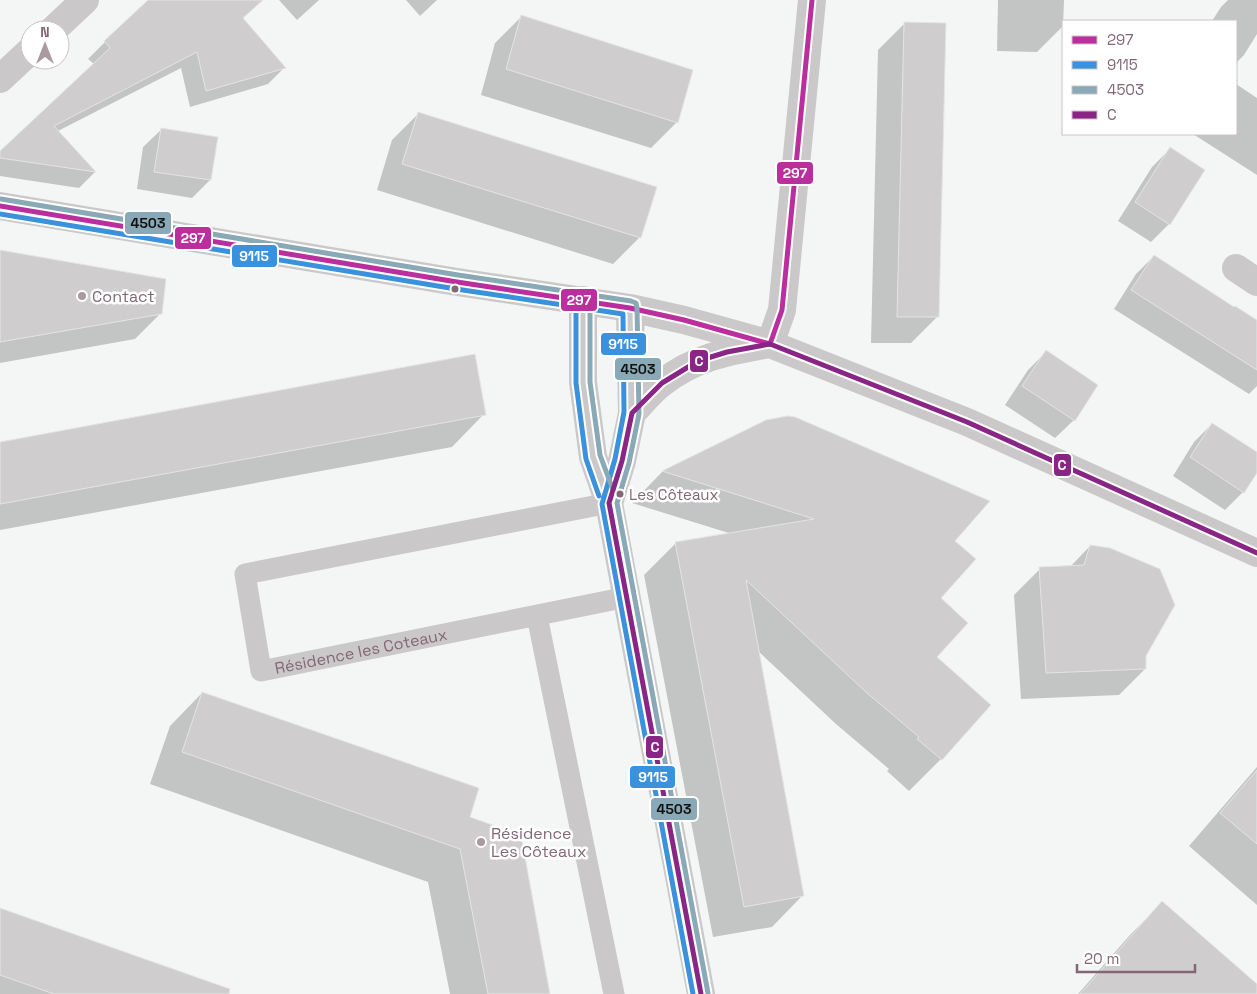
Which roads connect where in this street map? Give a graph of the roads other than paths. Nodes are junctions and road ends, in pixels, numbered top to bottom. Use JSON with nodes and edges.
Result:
{"nodes":[{"id":1,"x":85,"y":0,"type":"edge"},
{"id":2,"x":812,"y":0,"type":"edge"},
{"id":3,"x":64,"y":20,"type":"edge"},
{"id":4,"x":20,"y":60,"type":"edge"},
{"id":5,"x":0,"y":79,"type":"edge"},
{"id":6,"x":0,"y":206,"type":"edge"},
{"id":7,"x":583,"y":300,"type":"junction"},
{"id":8,"x":630,"y":308,"type":"junction"},
{"id":9,"x":770,"y":344,"type":"junction"},
{"id":10,"x":632,"y":413,"type":"junction"},
{"id":11,"x":609,"y":503,"type":"junction"},
{"id":12,"x":1257,"y":553,"type":"edge"},
{"id":13,"x":627,"y":597,"type":"junction"},
{"id":14,"x":537,"y":616,"type":"junction"},
{"id":15,"x":614,"y":994,"type":"edge"},
{"id":16,"x":701,"y":994,"type":"edge"}],
"edges":[{"from":1,"to":3,"type":"street"},
{"from":2,"to":9,"type":"street"},
{"from":4,"to":5,"type":"street"},
{"from":6,"to":7,"type":"street"},
{"from":7,"to":8,"type":"street"},
{"from":7,"to":11,"type":"street"},
{"from":8,"to":9,"type":"street"},
{"from":8,"to":10,"type":"street"},
{"from":9,"to":10,"type":"street"},
{"from":9,"to":12,"type":"street"},
{"from":10,"to":11,"type":"street"},
{"from":11,"to":13,"type":"street"},
{"from":11,"to":14,"type":"lane","name":"Résidence les Coteaux"},
{"from":13,"to":14,"type":"lane","name":"Résidence les Coteaux"},
{"from":13,"to":16,"type":"street"},
{"from":14,"to":15,"type":"lane"}]}
